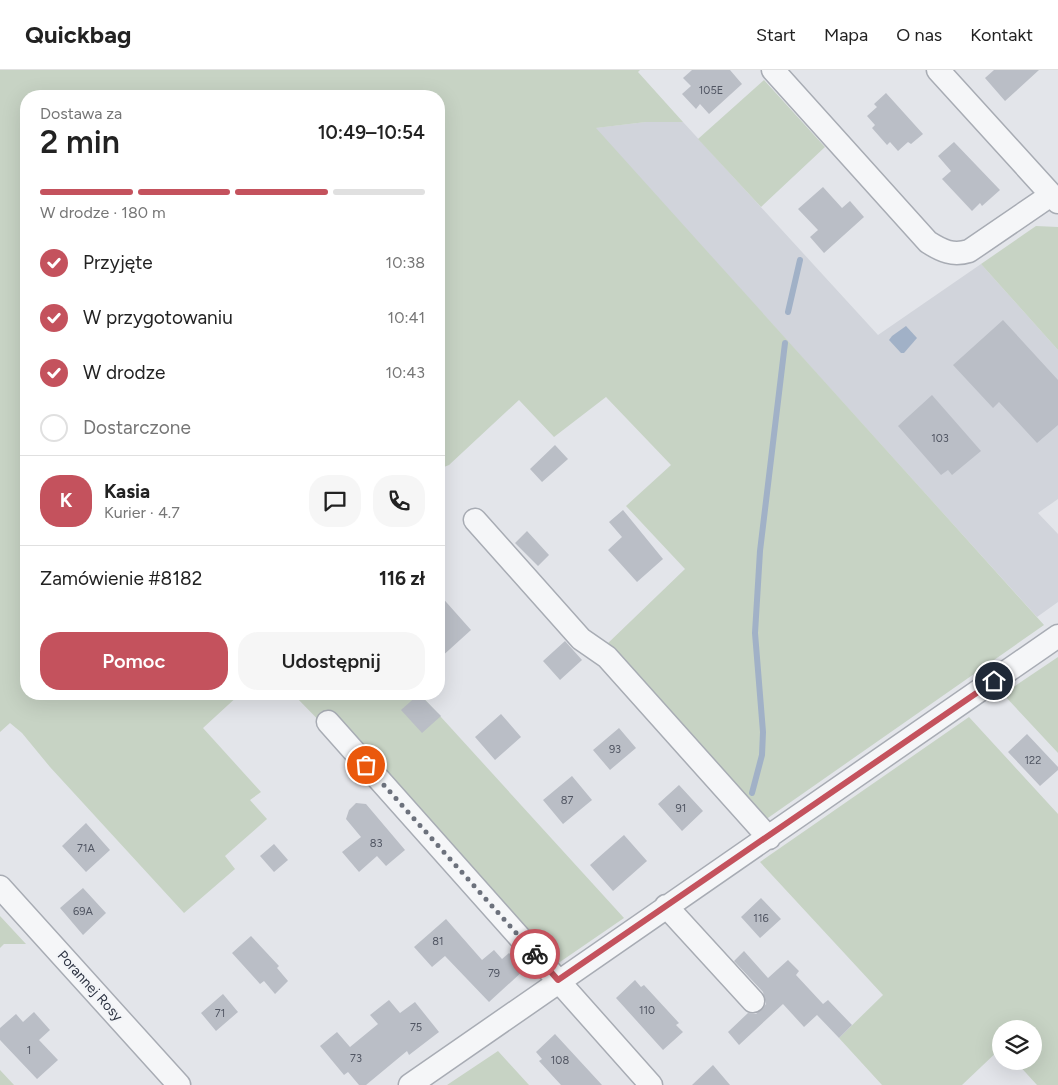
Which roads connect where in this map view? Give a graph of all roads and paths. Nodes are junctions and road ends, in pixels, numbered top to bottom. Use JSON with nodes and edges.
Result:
{"nodes":[{"id":1,"x":773,"y":70,"type":"edge"},
{"id":2,"x":938,"y":70,"type":"edge"},
{"id":3,"x":1055,"y":199,"type":"edge"},
{"id":4,"x":475,"y":520,"type":"dead end"},
{"id":5,"x":1058,"y":636,"type":"edge"},
{"id":6,"x":328,"y":722,"type":"dead end"},
{"id":7,"x":769,"y":838,"type":"junction"},
{"id":8,"x":0,"y":887,"type":"edge"},
{"id":9,"x":666,"y":906,"type":"junction"},
{"id":10,"x":558,"y":980,"type":"junction"},
{"id":11,"x":753,"y":1001,"type":"dead end"},
{"id":12,"x":179,"y":1085,"type":"edge"},
{"id":13,"x":410,"y":1085,"type":"edge"},
{"id":14,"x":651,"y":1085,"type":"edge"}],
"edges":[{"from":1,"to":3,"type":"street"},
{"from":2,"to":3,"type":"street"},
{"from":4,"to":7,"type":"street"},
{"from":5,"to":7,"type":"street"},
{"from":6,"to":10,"type":"street"},
{"from":7,"to":9,"type":"street"},
{"from":8,"to":12,"type":"street","name":"Porannej Rosy"},
{"from":9,"to":10,"type":"street"},
{"from":9,"to":11,"type":"street"},
{"from":10,"to":13,"type":"street"},
{"from":10,"to":14,"type":"street"}]}
